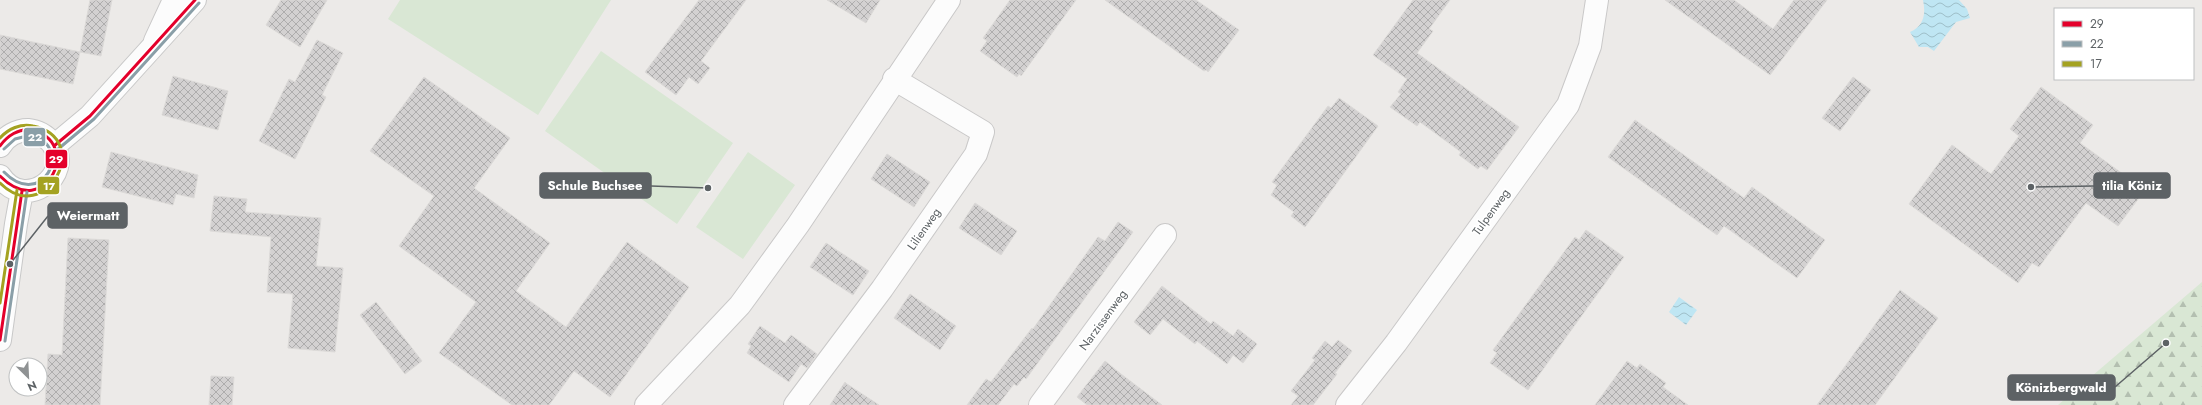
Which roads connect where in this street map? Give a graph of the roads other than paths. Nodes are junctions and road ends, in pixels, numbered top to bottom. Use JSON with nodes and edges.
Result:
{"nodes":[{"id":1,"x":174,"y":0,"type":"edge"},
{"id":2,"x":195,"y":0,"type":"edge"},
{"id":3,"x":949,"y":0,"type":"edge"},
{"id":4,"x":1597,"y":0,"type":"edge"},
{"id":5,"x":151,"y":50,"type":"junction"},
{"id":6,"x":894,"y":79,"type":"junction"},
{"id":7,"x":0,"y":144,"type":"edge"},
{"id":8,"x":54,"y":146,"type":"junction"},
{"id":9,"x":0,"y":176,"type":"edge"},
{"id":10,"x":22,"y":191,"type":"junction"},
{"id":11,"x":1165,"y":235,"type":"dead end"},
{"id":12,"x":0,"y":340,"type":"edge"},
{"id":13,"x":646,"y":405,"type":"edge"},
{"id":14,"x":795,"y":405,"type":"edge"},
{"id":15,"x":1040,"y":405,"type":"edge"},
{"id":16,"x":1347,"y":405,"type":"edge"}],
"edges":[{"from":1,"to":5,"type":"street"},
{"from":2,"to":5,"type":"street"},
{"from":3,"to":6,"type":"street"},
{"from":4,"to":16,"type":"street","name":"Tulpenweg"},
{"from":5,"to":8,"type":"street"},
{"from":6,"to":13,"type":"street"},
{"from":6,"to":14,"type":"street","name":"Lilienweg"},
{"from":7,"to":8,"type":"street"},
{"from":8,"to":10,"type":"street"},
{"from":9,"to":10,"type":"street"},
{"from":10,"to":12,"type":"street"},
{"from":11,"to":15,"type":"street","name":"Narzissenweg"}]}
